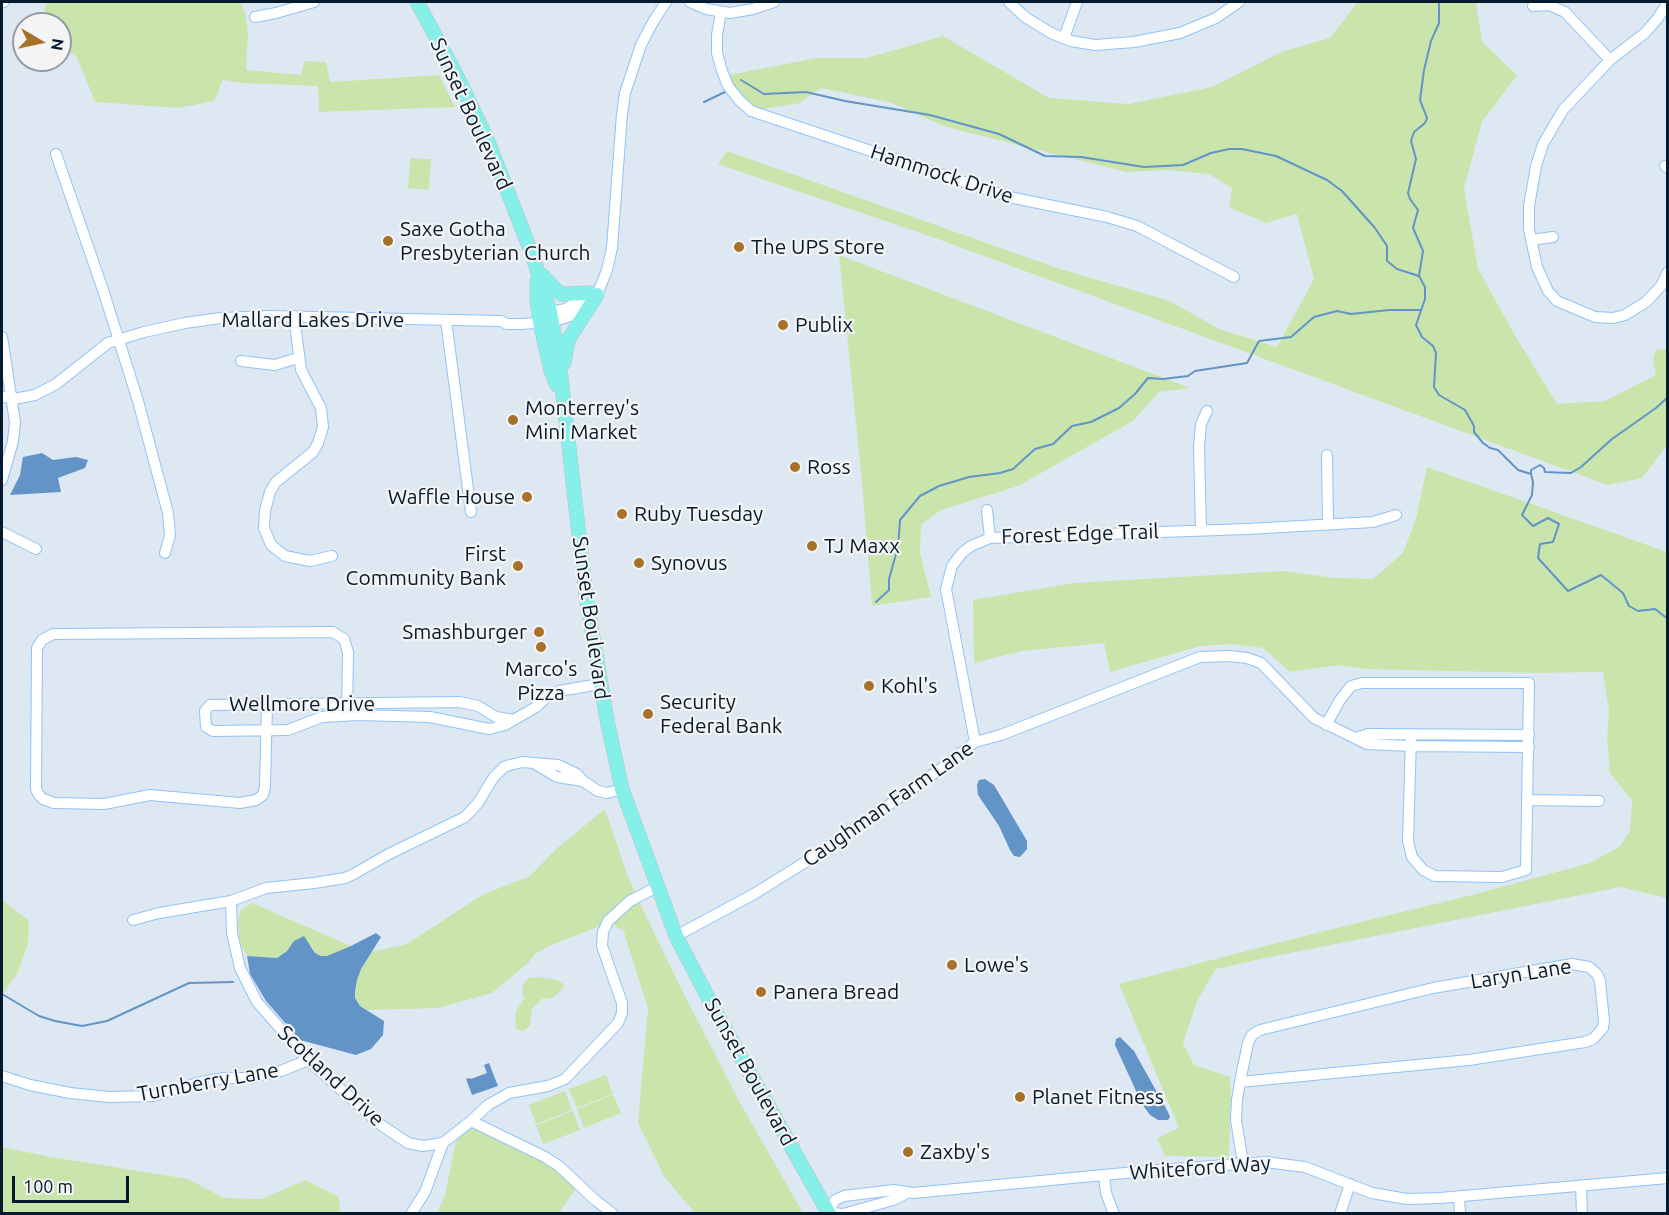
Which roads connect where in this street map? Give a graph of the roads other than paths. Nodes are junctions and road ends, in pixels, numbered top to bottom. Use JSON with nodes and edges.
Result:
{"nodes":[{"id":1,"x":314,"y":2,"type":"edge"},
{"id":2,"x":417,"y":2,"type":"edge"},
{"id":3,"x":666,"y":2,"type":"edge"},
{"id":4,"x":690,"y":2,"type":"edge"},
{"id":5,"x":774,"y":2,"type":"edge"},
{"id":6,"x":1009,"y":2,"type":"edge"},
{"id":7,"x":1077,"y":2,"type":"edge"},
{"id":8,"x":1239,"y":2,"type":"edge"},
{"id":9,"x":1668,"y":2,"type":"edge"},
{"id":10,"x":1533,"y":6,"type":"dead end"},
{"id":11,"x":722,"y":12,"type":"junction"},
{"id":12,"x":255,"y":17,"type":"dead end"},
{"id":13,"x":1663,"y":22,"type":"edge"},
{"id":14,"x":1064,"y":38,"type":"junction"},
{"id":15,"x":1610,"y":60,"type":"junction"},
{"id":16,"x":56,"y":154,"type":"dead end"},
{"id":17,"x":1553,"y":237,"type":"dead end"},
{"id":18,"x":1531,"y":240,"type":"junction"},
{"id":19,"x":536,"y":269,"type":"junction"},
{"id":20,"x":1668,"y":272,"type":"edge"},
{"id":21,"x":1234,"y":277,"type":"dead end"},
{"id":22,"x":596,"y":291,"type":"junction"},
{"id":23,"x":294,"y":316,"type":"junction"},
{"id":24,"x":545,"y":318,"type":"junction"},
{"id":25,"x":1612,"y":318,"type":"junction"},
{"id":26,"x":446,"y":320,"type":"junction"},
{"id":27,"x":1612,"y":331,"type":"dead end"},
{"id":28,"x":2,"y":337,"type":"edge"},
{"id":29,"x":119,"y":339,"type":"junction"},
{"id":30,"x":298,"y":358,"type":"junction"},
{"id":31,"x":241,"y":361,"type":"dead end"},
{"id":32,"x":562,"y":390,"type":"junction"},
{"id":33,"x":6,"y":397,"type":"edge"},
{"id":34,"x":1207,"y":411,"type":"dead end"},
{"id":35,"x":1326,"y":455,"type":"dead end"},
{"id":36,"x":2,"y":480,"type":"edge"},
{"id":37,"x":987,"y":510,"type":"dead end"},
{"id":38,"x":471,"y":512,"type":"dead end"},
{"id":39,"x":1396,"y":515,"type":"dead end"},
{"id":40,"x":1328,"y":523,"type":"junction"},
{"id":41,"x":1201,"y":530,"type":"junction"},
{"id":42,"x":2,"y":532,"type":"edge"},
{"id":43,"x":990,"y":538,"type":"junction"},
{"id":44,"x":36,"y":549,"type":"dead end"},
{"id":45,"x":165,"y":553,"type":"dead end"},
{"id":46,"x":332,"y":556,"type":"dead end"},
{"id":47,"x":600,"y":684,"type":"junction"},
{"id":48,"x":267,"y":703,"type":"junction"},
{"id":49,"x":347,"y":710,"type":"junction"},
{"id":50,"x":514,"y":720,"type":"junction"},
{"id":51,"x":1326,"y":725,"type":"junction"},
{"id":52,"x":266,"y":731,"type":"junction"},
{"id":53,"x":1529,"y":735,"type":"junction"},
{"id":54,"x":1411,"y":741,"type":"junction"},
{"id":55,"x":975,"y":742,"type":"junction"},
{"id":56,"x":1529,"y":747,"type":"junction"},
{"id":57,"x":622,"y":789,"type":"junction"},
{"id":58,"x":1527,"y":800,"type":"junction"},
{"id":59,"x":1599,"y":801,"type":"dead end"},
{"id":60,"x":657,"y":887,"type":"junction"},
{"id":61,"x":231,"y":901,"type":"junction"},
{"id":62,"x":133,"y":920,"type":"dead end"},
{"id":63,"x":676,"y":936,"type":"junction"},
{"id":64,"x":308,"y":1060,"type":"junction"},
{"id":65,"x":2,"y":1076,"type":"edge"},
{"id":66,"x":1240,"y":1082,"type":"junction"},
{"id":67,"x":471,"y":1121,"type":"junction"},
{"id":68,"x":443,"y":1143,"type":"junction"},
{"id":69,"x":1244,"y":1163,"type":"junction"},
{"id":70,"x":1104,"y":1175,"type":"junction"},
{"id":71,"x":1668,"y":1178,"type":"edge"},
{"id":72,"x":1350,"y":1184,"type":"junction"},
{"id":73,"x":1581,"y":1185,"type":"junction"},
{"id":74,"x":907,"y":1193,"type":"junction"},
{"id":75,"x":1459,"y":1196,"type":"junction"},
{"id":76,"x":835,"y":1213,"type":"edge"},
{"id":77,"x":411,"y":1214,"type":"edge"},
{"id":78,"x":613,"y":1214,"type":"edge"},
{"id":79,"x":1114,"y":1214,"type":"edge"},
{"id":80,"x":1340,"y":1214,"type":"edge"},
{"id":81,"x":1460,"y":1214,"type":"edge"},
{"id":82,"x":1582,"y":1214,"type":"edge"}],
"edges":[{"from":1,"to":12,"type":"street"},
{"from":2,"to":19,"type":"main road","name":"Sunset Boulevard"},
{"from":3,"to":22,"type":"street"},
{"from":4,"to":11,"type":"street"},
{"from":5,"to":11,"type":"street"},
{"from":6,"to":14,"type":"street"},
{"from":7,"to":14,"type":"street"},
{"from":8,"to":14,"type":"street"},
{"from":9,"to":13,"type":"street"},
{"from":10,"to":15,"type":"street"},
{"from":11,"to":21,"type":"street","name":"Hammock Drive"},
{"from":13,"to":15,"type":"street"},
{"from":15,"to":18,"type":"street"},
{"from":16,"to":29,"type":"street"},
{"from":17,"to":18,"type":"street"},
{"from":18,"to":25,"type":"street"},
{"from":19,"to":22,"type":"main road"},
{"from":19,"to":24,"type":"main road","name":"Sunset Boulevard"},
{"from":20,"to":25,"type":"street"},
{"from":22,"to":24,"type":"street","name":"Mallard Lakes Drive"},
{"from":22,"to":32,"type":"main road"},
{"from":23,"to":26,"type":"street","name":"Mallard Lakes Drive"},
{"from":23,"to":29,"type":"street","name":"Mallard Lakes Drive"},
{"from":23,"to":30,"type":"street"},
{"from":24,"to":26,"type":"street","name":"Mallard Lakes Drive"},
{"from":24,"to":32,"type":"main road","name":"Sunset Boulevard"},
{"from":25,"to":27,"type":"street"},
{"from":26,"to":38,"type":"street"},
{"from":28,"to":33,"type":"street"},
{"from":29,"to":33,"type":"street","name":"Mallard Lakes Drive"},
{"from":29,"to":45,"type":"street"},
{"from":30,"to":31,"type":"street"},
{"from":30,"to":46,"type":"street"},
{"from":32,"to":47,"type":"main road","name":"Sunset Boulevard"},
{"from":33,"to":36,"type":"street"},
{"from":34,"to":41,"type":"street"},
{"from":35,"to":40,"type":"street"},
{"from":37,"to":43,"type":"street"},
{"from":39,"to":40,"type":"street","name":"Forest Edge Trail"},
{"from":40,"to":41,"type":"street","name":"Forest Edge Trail"},
{"from":41,"to":43,"type":"street","name":"Forest Edge Trail"},
{"from":42,"to":44,"type":"street"},
{"from":43,"to":55,"type":"street","name":"Forest Edge Trail"},
{"from":47,"to":50,"type":"street","name":"Wellmore Drive"},
{"from":47,"to":57,"type":"main road","name":"Sunset Boulevard"},
{"from":48,"to":49,"type":"street","name":"Wellmore Drive"},
{"from":48,"to":52,"type":"street"},
{"from":48,"to":52,"type":"street","name":"Wellmore Drive"},
{"from":49,"to":50,"type":"street","name":"Wellmore Drive"},
{"from":49,"to":50,"type":"street","name":"Wellmore Drive"},
{"from":49,"to":52,"type":"street","name":"Wellmore Drive"},
{"from":49,"to":52,"type":"street"},
{"from":51,"to":53,"type":"street"},
{"from":51,"to":54,"type":"street","name":"Caughman Farm Lane"},
{"from":51,"to":55,"type":"street","name":"Caughman Farm Lane"},
{"from":53,"to":54,"type":"street"},
{"from":53,"to":56,"type":"street"},
{"from":54,"to":56,"type":"street"},
{"from":54,"to":58,"type":"street"},
{"from":55,"to":63,"type":"street","name":"Caughman Farm Lane"},
{"from":56,"to":58,"type":"street"},
{"from":57,"to":60,"type":"main road","name":"Sunset Boulevard"},
{"from":57,"to":61,"type":"street"},
{"from":58,"to":59,"type":"street"},
{"from":60,"to":63,"type":"main road","name":"Sunset Boulevard"},
{"from":60,"to":67,"type":"street"},
{"from":61,"to":62,"type":"street"},
{"from":61,"to":64,"type":"street","name":"Scotland Drive"},
{"from":63,"to":76,"type":"main road","name":"Sunset Boulevard"},
{"from":64,"to":65,"type":"street","name":"Turnberry Lane"},
{"from":64,"to":68,"type":"street","name":"Scotland Drive"},
{"from":66,"to":66,"type":"street","name":"Laryn Lane"},
{"from":66,"to":69,"type":"street","name":"Laryn Lane"},
{"from":67,"to":68,"type":"street"},
{"from":67,"to":78,"type":"street"},
{"from":68,"to":77,"type":"street"},
{"from":69,"to":70,"type":"street","name":"Whiteford Way"},
{"from":69,"to":72,"type":"street","name":"Whiteford Way"},
{"from":70,"to":74,"type":"street","name":"Whiteford Way"},
{"from":70,"to":79,"type":"street"},
{"from":71,"to":73,"type":"street","name":"Whiteford Way"},
{"from":72,"to":75,"type":"street","name":"Whiteford Way"},
{"from":72,"to":80,"type":"street"},
{"from":73,"to":75,"type":"street","name":"Whiteford Way"},
{"from":73,"to":82,"type":"street"},
{"from":74,"to":76,"type":"street","name":"Whiteford Way"},
{"from":74,"to":76,"type":"street","name":"Whiteford Way"},
{"from":75,"to":81,"type":"street"}]}
